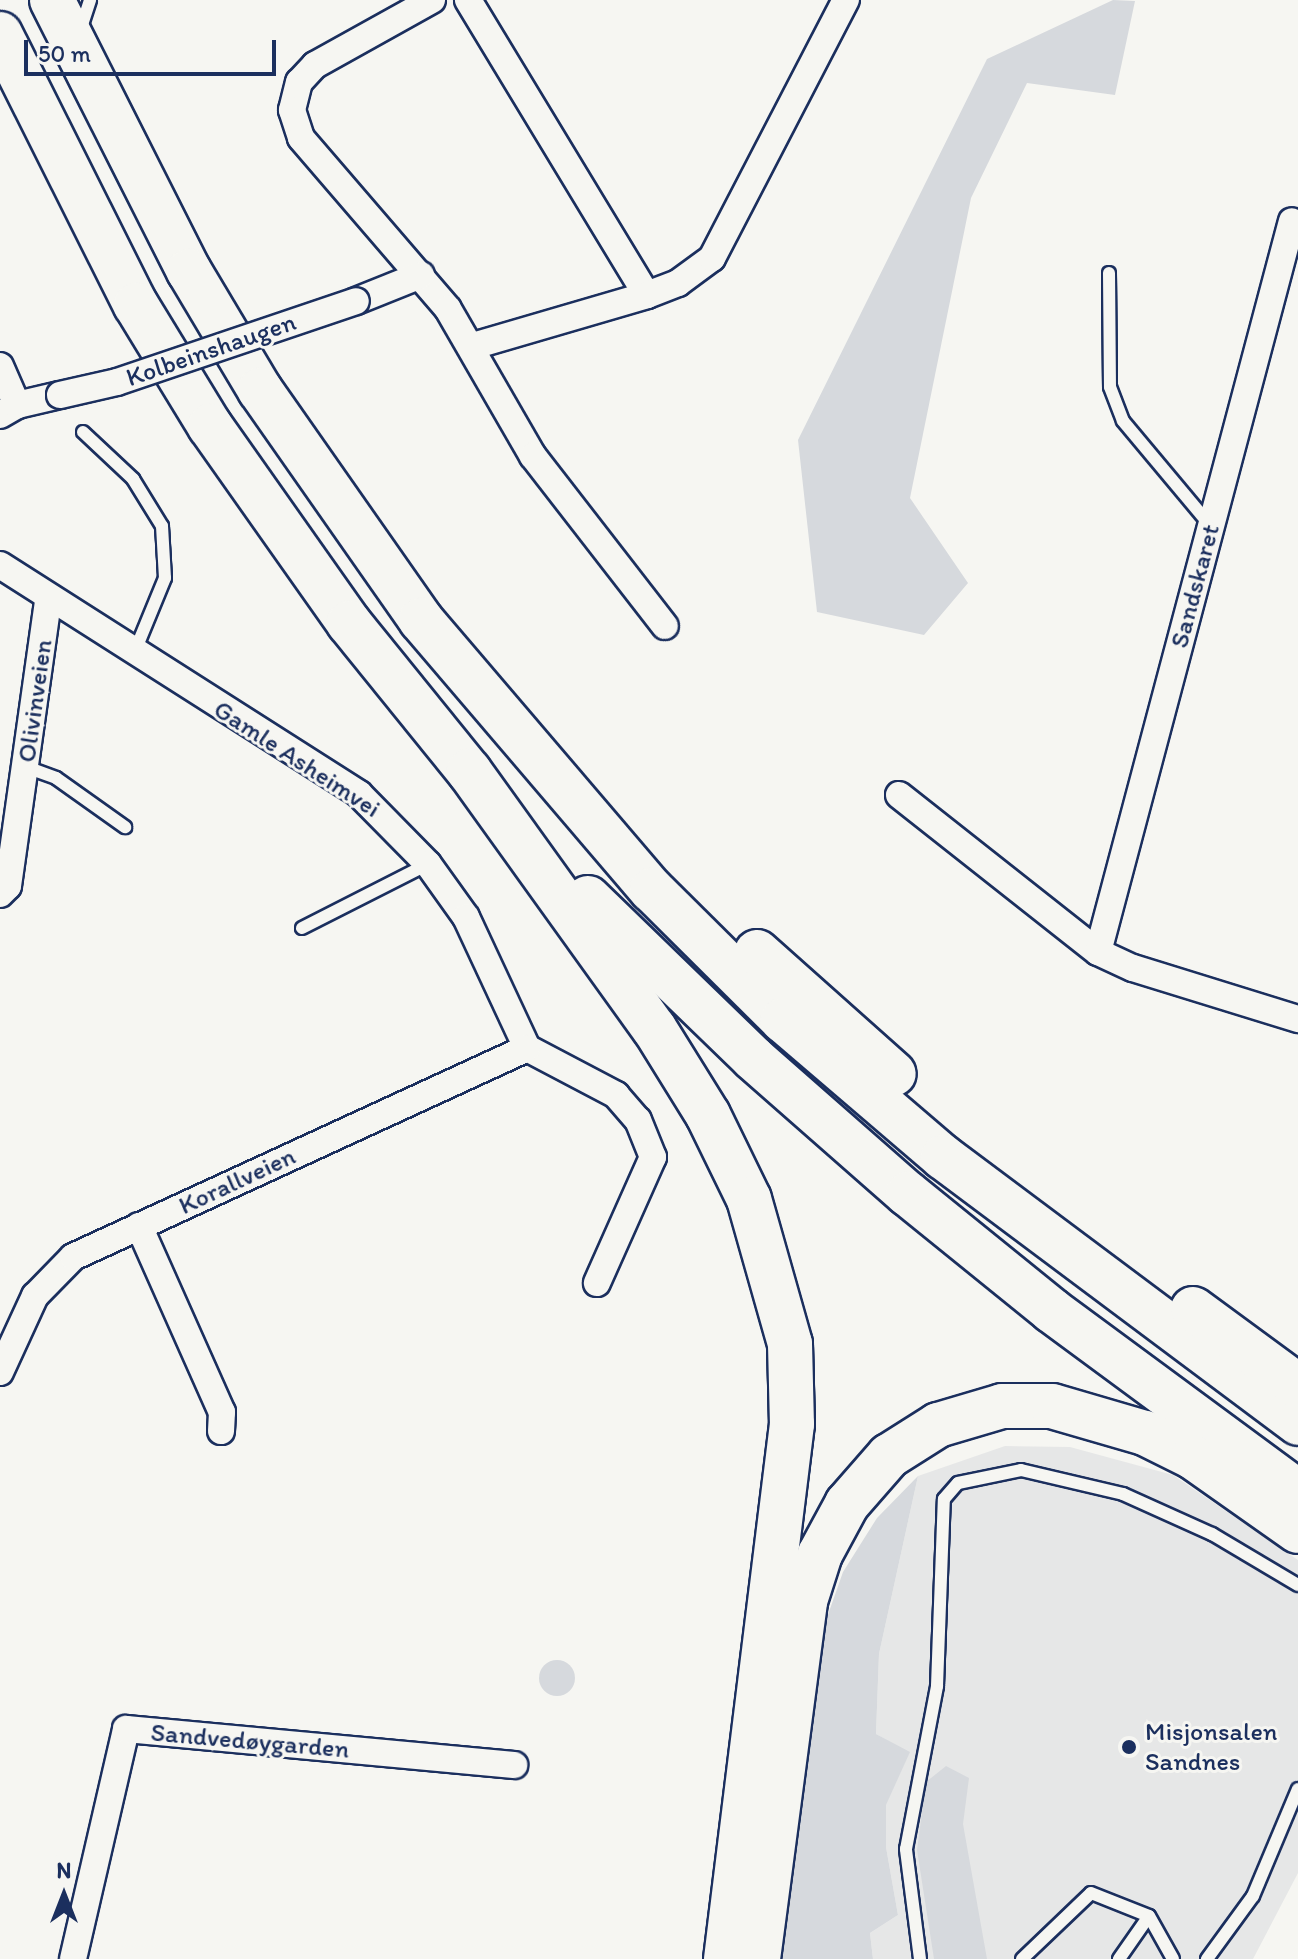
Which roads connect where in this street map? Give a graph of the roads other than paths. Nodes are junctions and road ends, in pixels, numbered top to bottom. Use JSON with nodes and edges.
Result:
{"nodes":[{"id":1,"x":52,"y":0,"type":"edge"},
{"id":2,"x":90,"y":0,"type":"edge"},
{"id":3,"x":432,"y":0,"type":"edge"},
{"id":4,"x":468,"y":0,"type":"edge"},
{"id":5,"x":846,"y":0,"type":"edge"},
{"id":6,"x":0,"y":34,"type":"edge"},
{"id":7,"x":74,"y":50,"type":"junction"},
{"id":8,"x":1292,"y":221,"type":"dead end"},
{"id":9,"x":1109,"y":273,"type":"dead end"},
{"id":10,"x":421,"y":275,"type":"junction"},
{"id":11,"x":647,"y":295,"type":"junction"},
{"id":12,"x":473,"y":346,"type":"junction"},
{"id":13,"x":0,"y":366,"type":"edge"},
{"id":14,"x":8,"y":410,"type":"edge"},
{"id":15,"x":83,"y":432,"type":"dead end"},
{"id":16,"x":1211,"y":526,"type":"junction"},
{"id":17,"x":0,"y":565,"type":"edge"},
{"id":18,"x":48,"y":600,"type":"junction"},
{"id":19,"x":421,"y":620,"type":"junction"},
{"id":20,"x":665,"y":626,"type":"dead end"},
{"id":21,"x":134,"y":654,"type":"junction"},
{"id":22,"x":26,"y":767,"type":"junction"},
{"id":23,"x":469,"y":771,"type":"junction"},
{"id":24,"x":899,"y":795,"type":"dead end"},
{"id":25,"x":125,"y":827,"type":"dead end"},
{"id":26,"x":428,"y":864,"type":"junction"},
{"id":27,"x":0,"y":894,"type":"edge"},
{"id":28,"x":302,"y":928,"type":"dead end"},
{"id":29,"x":1098,"y":952,"type":"junction"},
{"id":30,"x":1297,"y":1017,"type":"edge"},
{"id":31,"x":527,"y":1048,"type":"junction"},
{"id":32,"x":139,"y":1226,"type":"junction"},
{"id":33,"x":597,"y":1283,"type":"dead end"},
{"id":34,"x":0,"y":1372,"type":"edge"},
{"id":35,"x":1298,"y":1386,"type":"edge"},
{"id":36,"x":1298,"y":1423,"type":"edge"},
{"id":37,"x":221,"y":1431,"type":"dead end"},
{"id":38,"x":1298,"y":1492,"type":"edge"},
{"id":39,"x":1298,"y":1531,"type":"edge"},
{"id":40,"x":1298,"y":1585,"type":"edge"},
{"id":41,"x":514,"y":1765,"type":"dead end"},
{"id":42,"x":1298,"y":1789,"type":"edge"},
{"id":43,"x":1149,"y":1916,"type":"junction"},
{"id":44,"x":73,"y":1959,"type":"edge"},
{"id":45,"x":726,"y":1959,"type":"edge"},
{"id":46,"x":758,"y":1959,"type":"edge"},
{"id":47,"x":920,"y":1959,"type":"edge"},
{"id":48,"x":1022,"y":1959,"type":"edge"},
{"id":49,"x":1119,"y":1959,"type":"edge"},
{"id":50,"x":1173,"y":1959,"type":"edge"},
{"id":51,"x":1207,"y":1959,"type":"edge"}],
"edges":[{"from":1,"to":7,"type":"highway"},
{"from":2,"to":7,"type":"lane"},
{"from":3,"to":10,"type":"street"},
{"from":4,"to":11,"type":"street"},
{"from":5,"to":11,"type":"street"},
{"from":6,"to":23,"type":"highway"},
{"from":7,"to":19,"type":"highway"},
{"from":8,"to":16,"type":"street","name":"Sandskaret"},
{"from":9,"to":16,"type":"lane"},
{"from":10,"to":12,"type":"street"},
{"from":10,"to":14,"type":"street","name":"Kolbeinshaugen","bridge":true},
{"from":11,"to":12,"type":"street"},
{"from":12,"to":20,"type":"street"},
{"from":13,"to":14,"type":"street"},
{"from":15,"to":21,"type":"lane"},
{"from":16,"to":29,"type":"street","name":"Sandskaret"},
{"from":17,"to":18,"type":"street","name":"Gamle Asheimvei"},
{"from":18,"to":21,"type":"street","name":"Gamle Asheimvei"},
{"from":18,"to":22,"type":"street","name":"Olivinveien"},
{"from":19,"to":35,"type":"highway"},
{"from":19,"to":36,"type":"highway"},
{"from":21,"to":26,"type":"street","name":"Gamle Asheimvei"},
{"from":22,"to":25,"type":"lane"},
{"from":22,"to":27,"type":"street","name":"Olivinveien"},
{"from":23,"to":38,"type":"highway"},
{"from":23,"to":45,"type":"highway"},
{"from":24,"to":29,"type":"street"},
{"from":26,"to":28,"type":"lane"},
{"from":26,"to":31,"type":"street","name":"Gamle Asheimvei"},
{"from":29,"to":30,"type":"street"},
{"from":31,"to":32,"type":"street","name":"Korallveien"},
{"from":31,"to":33,"type":"street"},
{"from":32,"to":34,"type":"street","name":"Korallveien"},
{"from":32,"to":37,"type":"street"},
{"from":39,"to":46,"type":"highway"},
{"from":40,"to":47,"type":"lane"},
{"from":41,"to":44,"type":"street","name":"Sandvedøygarden"},
{"from":42,"to":51,"type":"lane"},
{"from":43,"to":48,"type":"lane"},
{"from":43,"to":49,"type":"lane"},
{"from":43,"to":50,"type":"lane"}]}
